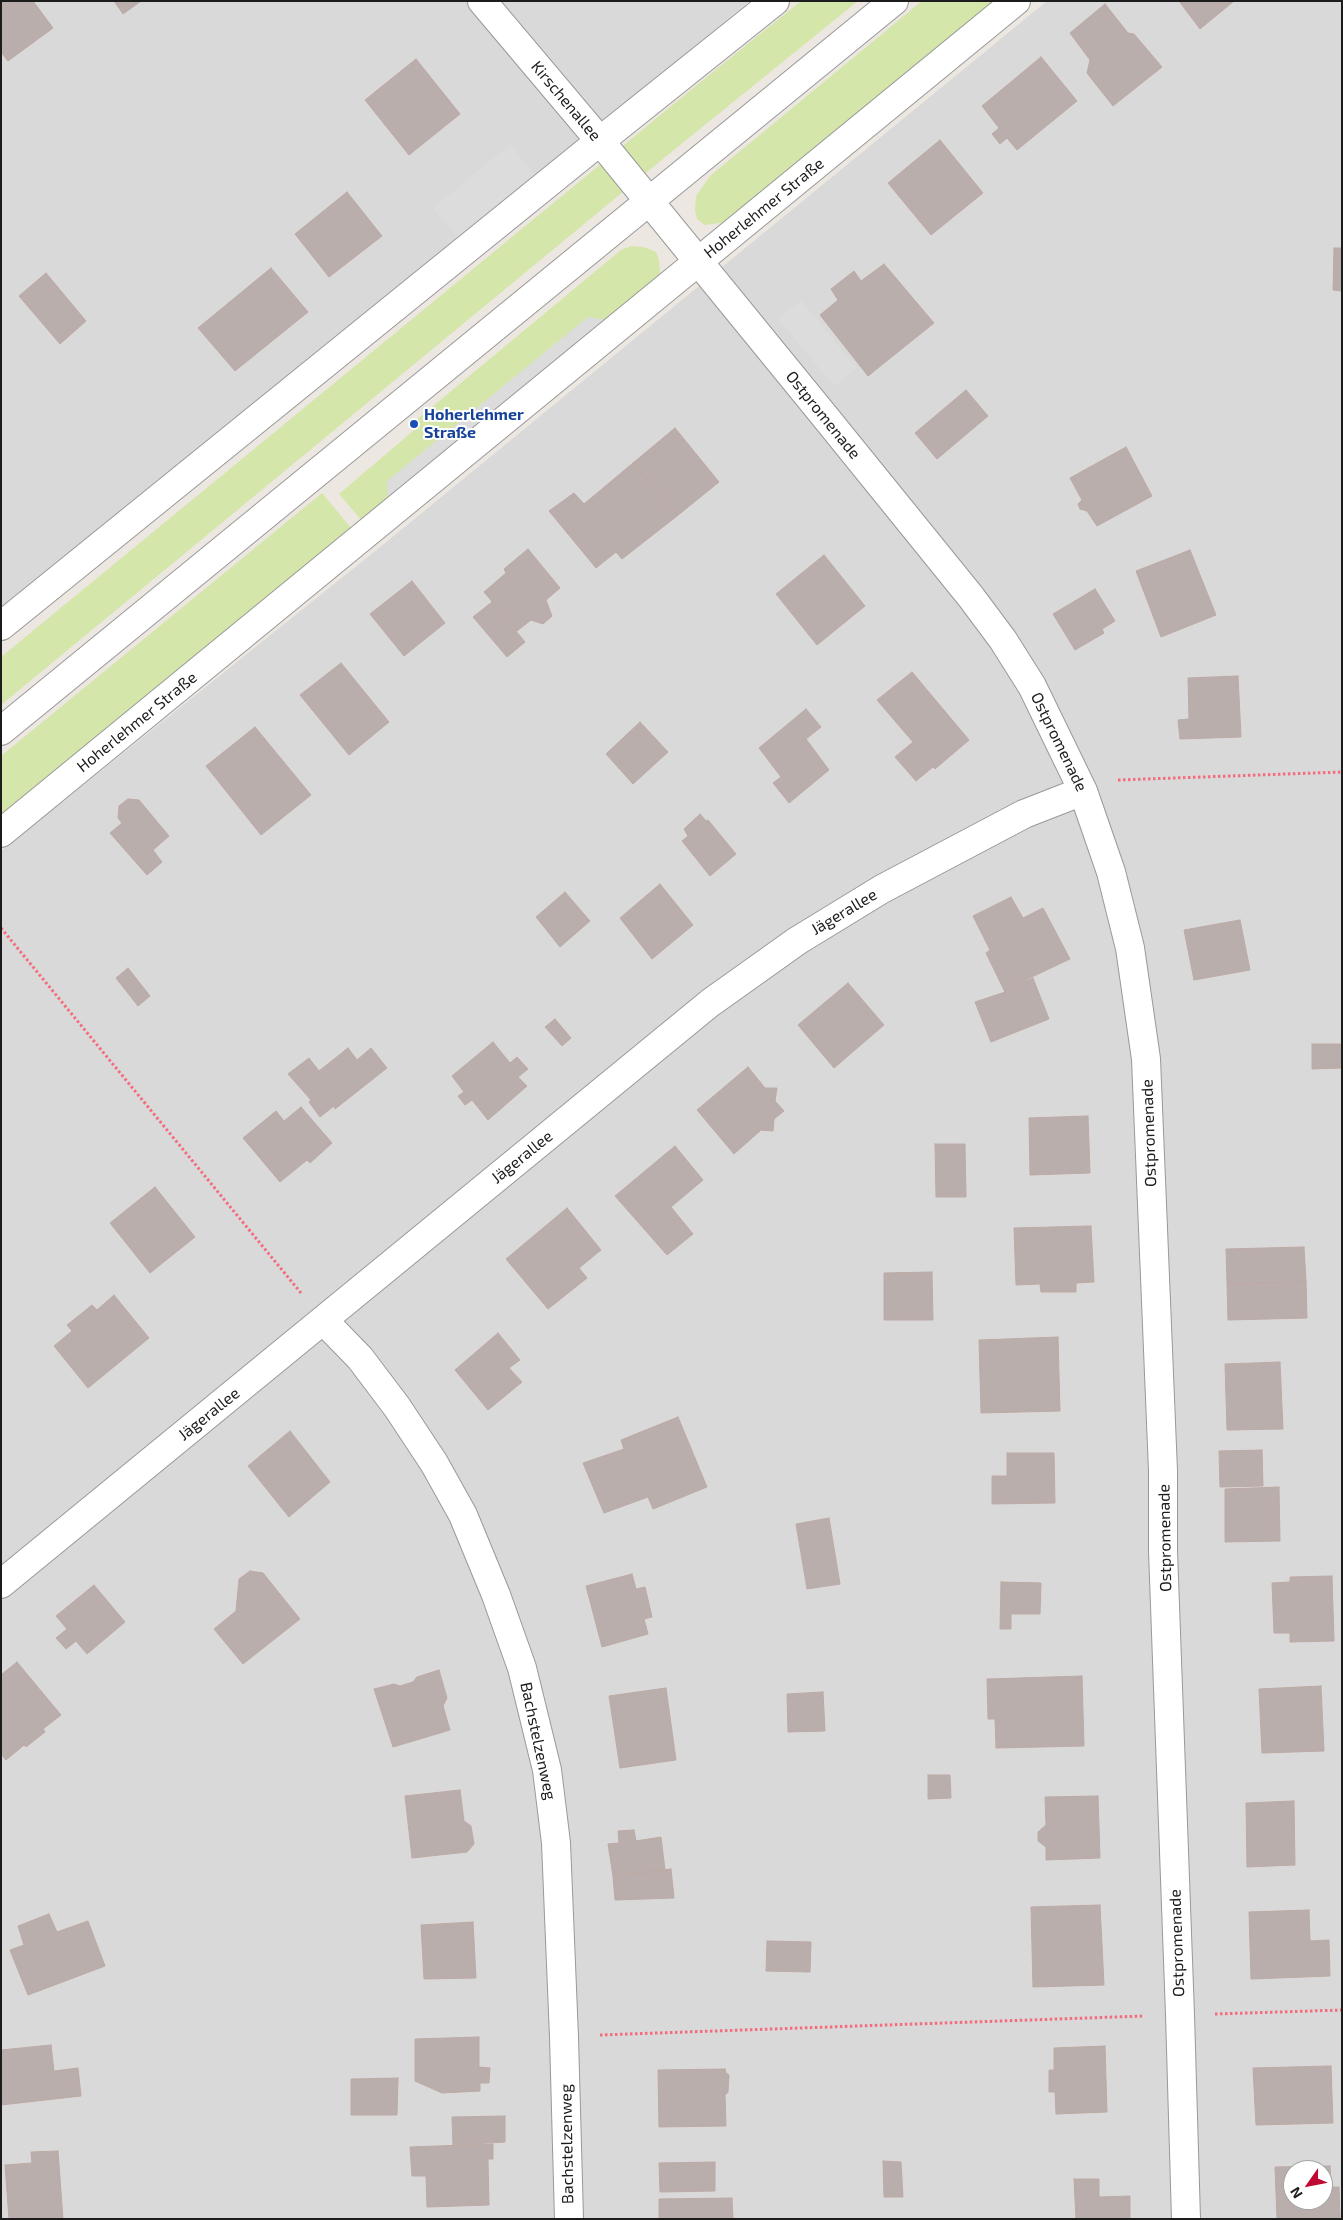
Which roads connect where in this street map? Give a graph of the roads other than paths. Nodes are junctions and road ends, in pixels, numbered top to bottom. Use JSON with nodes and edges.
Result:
{"nodes":[{"id":1,"x":482,"y":1,"type":"edge"},
{"id":2,"x":775,"y":1,"type":"edge"},
{"id":3,"x":894,"y":1,"type":"edge"},
{"id":4,"x":1016,"y":1,"type":"edge"},
{"id":5,"x":600,"y":141,"type":"junction"},
{"id":6,"x":648,"y":201,"type":"junction"},
{"id":7,"x":698,"y":261,"type":"junction"},
{"id":8,"x":1,"y":626,"type":"edge"},
{"id":9,"x":1,"y":731,"type":"edge"},
{"id":10,"x":1083,"y":791,"type":"junction"},
{"id":11,"x":1,"y":833,"type":"edge"},
{"id":12,"x":323,"y":1320,"type":"junction"},
{"id":13,"x":1,"y":1584,"type":"edge"},
{"id":14,"x":569,"y":2219,"type":"edge"},
{"id":15,"x":1186,"y":2219,"type":"edge"}],
"edges":[{"from":1,"to":5,"type":"street","name":"Kirschenallee"},
{"from":2,"to":5,"type":"street"},
{"from":3,"to":6,"type":"street"},
{"from":4,"to":7,"type":"street","name":"Hoherlehmer Straße"},
{"from":5,"to":6,"type":"street","name":"Kirschenallee"},
{"from":5,"to":8,"type":"street"},
{"from":6,"to":7,"type":"street","name":"Ostpromenade"},
{"from":6,"to":9,"type":"street"},
{"from":7,"to":10,"type":"street","name":"Ostpromenade"},
{"from":7,"to":11,"type":"street","name":"Hoherlehmer Straße"},
{"from":10,"to":12,"type":"street","name":"Jägerallee"},
{"from":10,"to":15,"type":"street","name":"Ostpromenade"},
{"from":12,"to":13,"type":"street","name":"Jägerallee"},
{"from":12,"to":14,"type":"street","name":"Bachstelzenweg"}]}
